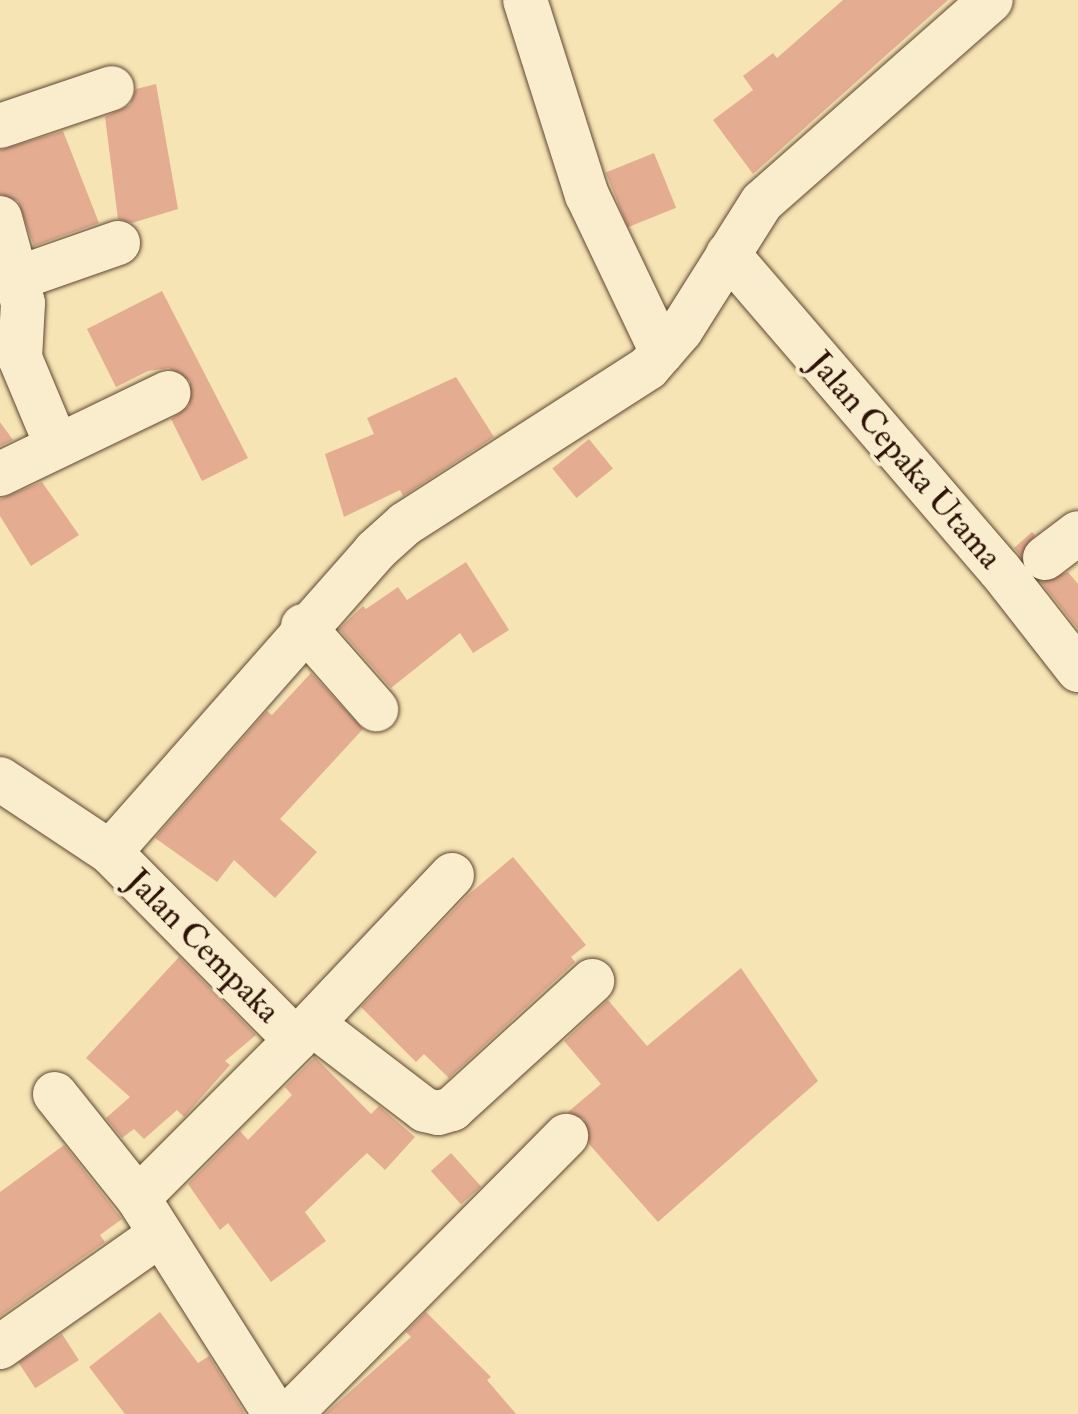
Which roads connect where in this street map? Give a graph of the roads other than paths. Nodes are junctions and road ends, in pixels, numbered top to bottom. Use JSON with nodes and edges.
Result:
{"nodes":[{"id":1,"x":525,"y":0,"type":"edge"},
{"id":2,"x":991,"y":0,"type":"edge"},
{"id":3,"x":112,"y":88,"type":"dead end"},
{"id":4,"x":0,"y":126,"type":"edge"},
{"id":5,"x":0,"y":218,"type":"edge"},
{"id":6,"x":118,"y":243,"type":"dead end"},
{"id":7,"x":728,"y":254,"type":"junction"},
{"id":8,"x":18,"y":278,"type":"junction"},
{"id":9,"x":662,"y":352,"type":"junction"},
{"id":10,"x":168,"y":393,"type":"dead end"},
{"id":11,"x":56,"y":444,"type":"junction"},
{"id":12,"x":0,"y":474,"type":"edge"},
{"id":13,"x":303,"y":626,"type":"junction"},
{"id":14,"x":1078,"y":670,"type":"edge"},
{"id":15,"x":376,"y":709,"type":"dead end"},
{"id":16,"x":0,"y":779,"type":"edge"},
{"id":17,"x":110,"y":852,"type":"junction"},
{"id":18,"x":452,"y":875,"type":"dead end"},
{"id":19,"x":592,"y":981,"type":"dead end"},
{"id":20,"x":306,"y":1033,"type":"junction"},
{"id":21,"x":55,"y":1094,"type":"dead end"},
{"id":22,"x":566,"y":1136,"type":"dead end"},
{"id":23,"x":138,"y":1198,"type":"junction"},
{"id":24,"x":158,"y":1236,"type":"junction"},
{"id":25,"x":0,"y":1347,"type":"edge"},
{"id":26,"x":275,"y":1414,"type":"edge"},
{"id":27,"x":290,"y":1414,"type":"edge"}],
"edges":[{"from":1,"to":9,"type":"street"},
{"from":2,"to":7,"type":"street"},
{"from":3,"to":4,"type":"street"},
{"from":5,"to":8,"type":"street"},
{"from":6,"to":8,"type":"street"},
{"from":7,"to":9,"type":"street"},
{"from":7,"to":14,"type":"street","name":"Jalan Cepaka Utama"},
{"from":8,"to":11,"type":"street"},
{"from":9,"to":13,"type":"street"},
{"from":10,"to":11,"type":"street"},
{"from":11,"to":12,"type":"street"},
{"from":13,"to":15,"type":"street"},
{"from":13,"to":17,"type":"street"},
{"from":16,"to":17,"type":"street","name":"Jalan Cempaka"},
{"from":17,"to":20,"type":"street","name":"Jalan Cempaka"},
{"from":18,"to":20,"type":"street"},
{"from":19,"to":20,"type":"street"},
{"from":20,"to":23,"type":"street","name":"Jalan Cempaka"},
{"from":21,"to":23,"type":"street"},
{"from":22,"to":27,"type":"street"},
{"from":23,"to":24,"type":"street"},
{"from":24,"to":25,"type":"street"},
{"from":24,"to":26,"type":"street"}]}
